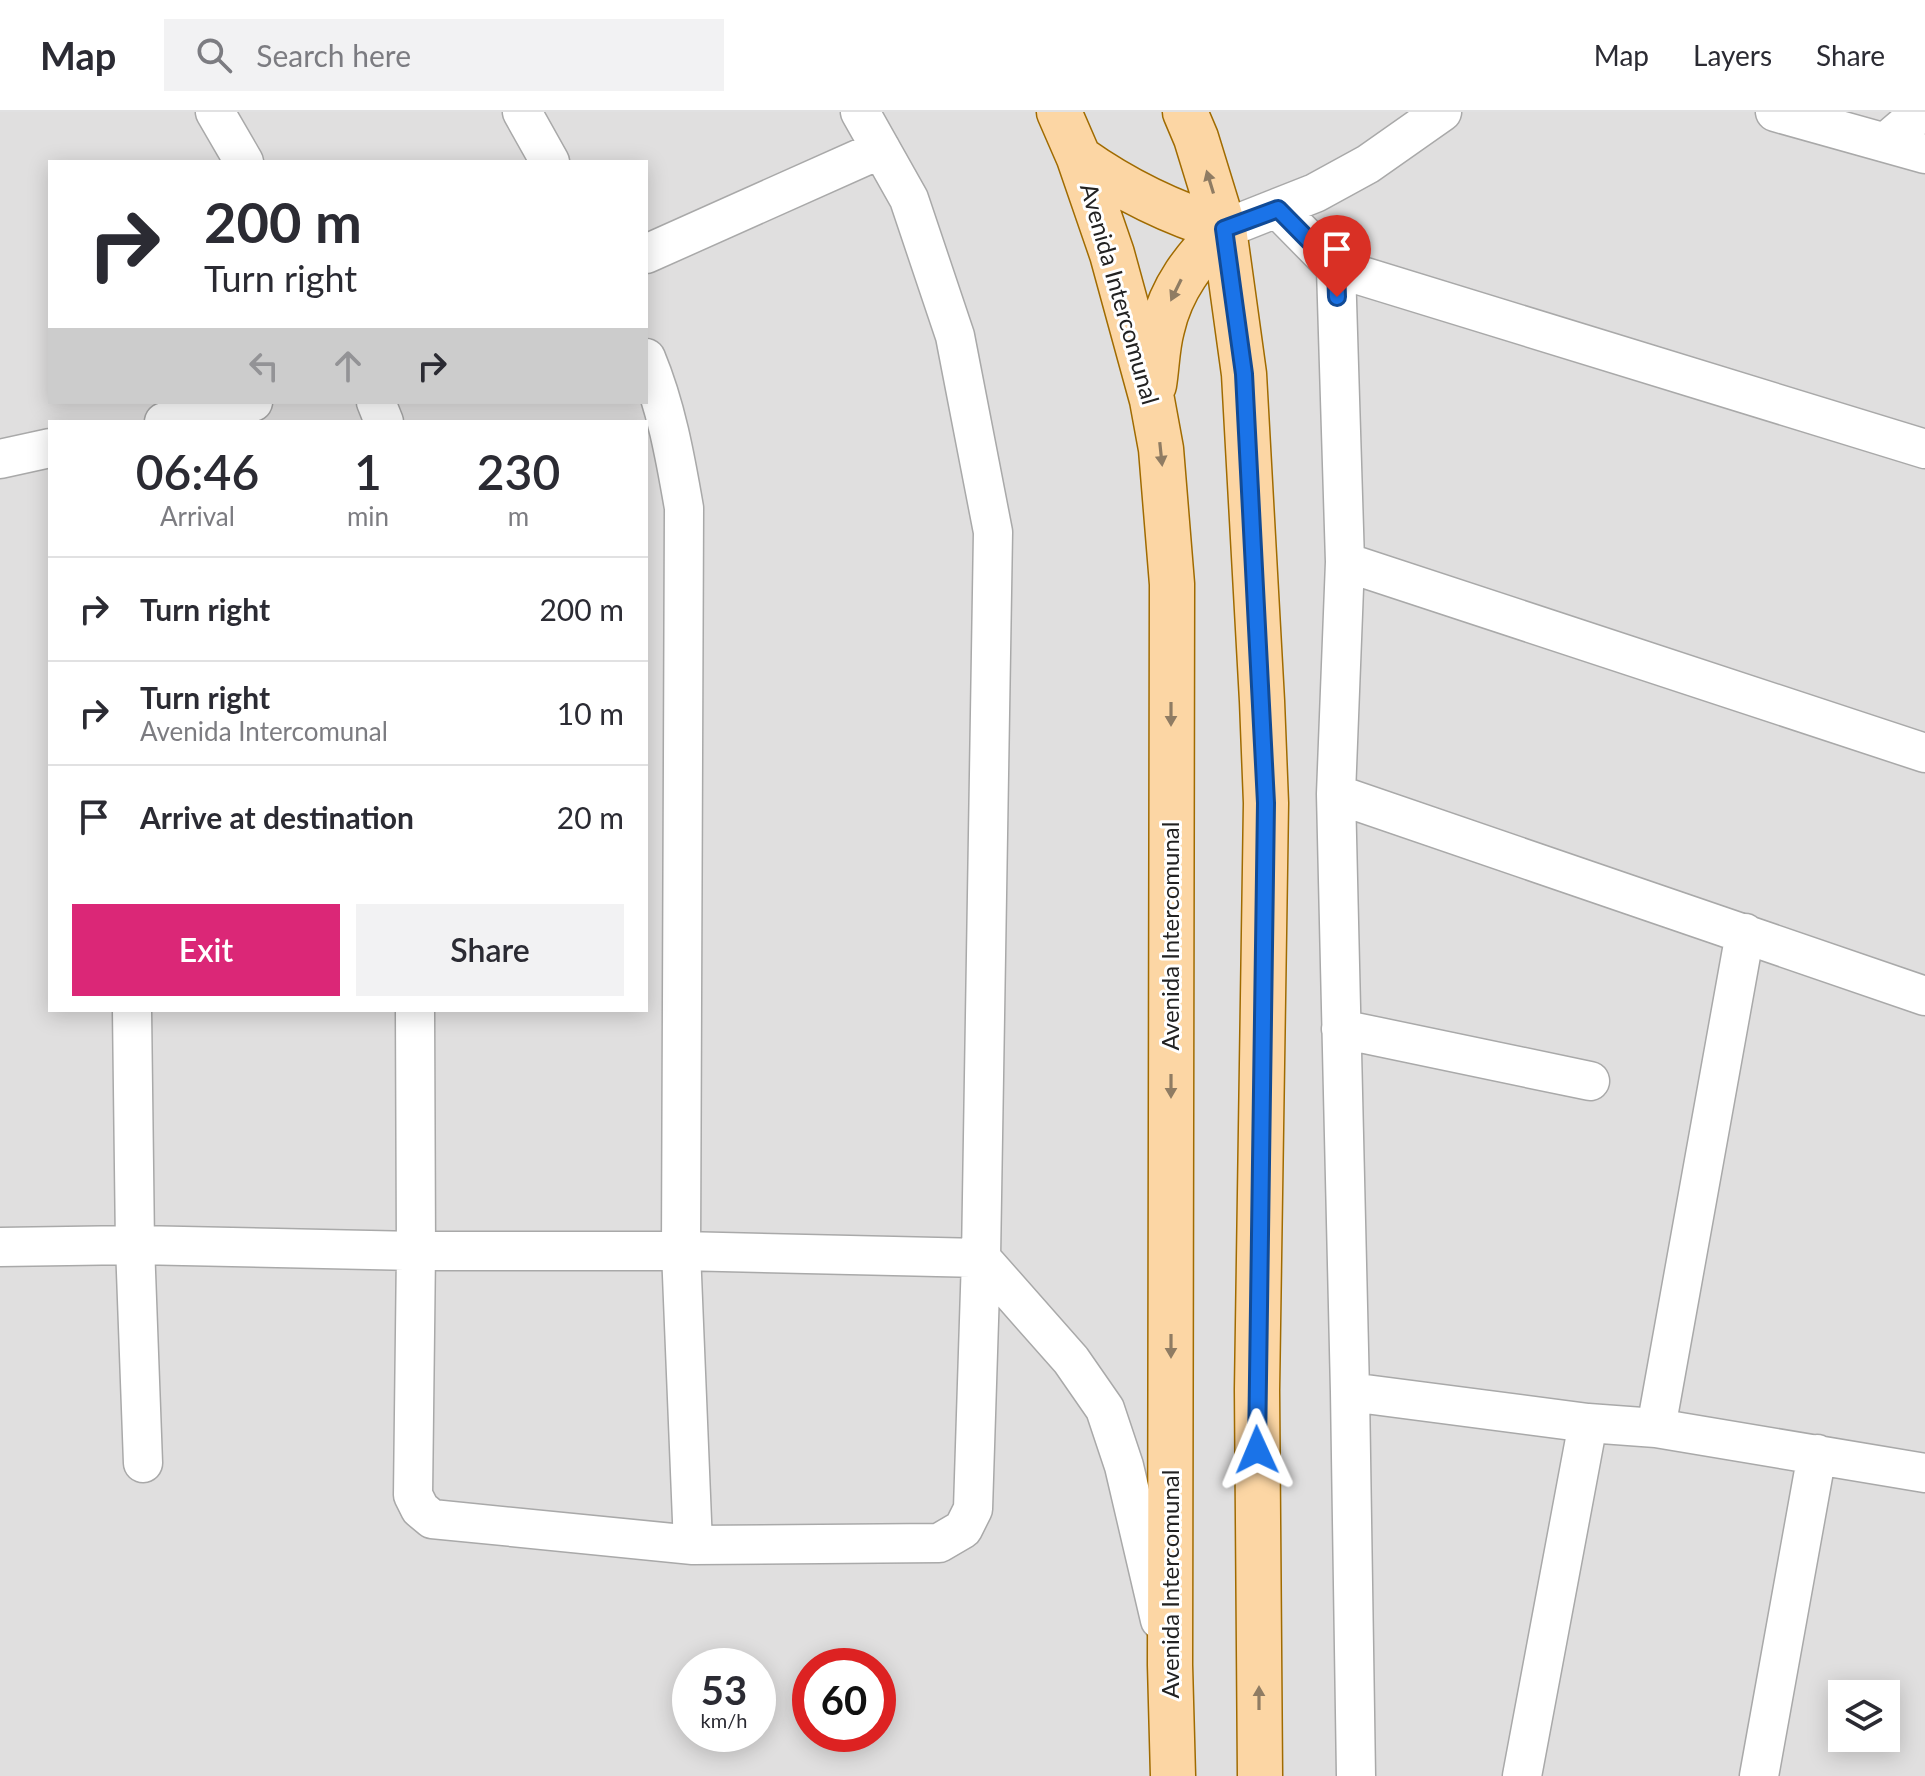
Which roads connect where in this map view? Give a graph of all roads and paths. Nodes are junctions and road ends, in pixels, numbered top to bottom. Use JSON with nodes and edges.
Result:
{"nodes":[{"id":1,"x":215,"y":112,"type":"edge"},
{"id":2,"x":522,"y":112,"type":"edge"},
{"id":3,"x":860,"y":112,"type":"edge"},
{"id":4,"x":1059,"y":112,"type":"edge"},
{"id":5,"x":1185,"y":112,"type":"edge"},
{"id":6,"x":1442,"y":112,"type":"edge"},
{"id":7,"x":1775,"y":112,"type":"edge"},
{"id":8,"x":1921,"y":112,"type":"edge"},
{"id":9,"x":1886,"y":142,"type":"junction"},
{"id":10,"x":881,"y":149,"type":"junction"},
{"id":11,"x":1925,"y":154,"type":"edge"},
{"id":12,"x":1079,"y":158,"type":"junction"},
{"id":13,"x":243,"y":160,"type":"edge"},
{"id":14,"x":549,"y":160,"type":"edge"},
{"id":15,"x":1278,"y":209,"type":"junction"},
{"id":16,"x":1224,"y":229,"type":"junction"},
{"id":17,"x":648,"y":253,"type":"edge"},
{"id":18,"x":1336,"y":268,"type":"junction"},
{"id":19,"x":648,"y":363,"type":"edge"},
{"id":20,"x":1152,"y":400,"type":"junction"},
{"id":21,"x":244,"y":404,"type":"edge"},
{"id":22,"x":173,"y":420,"type":"edge"},
{"id":23,"x":48,"y":448,"type":"edge"},
{"id":24,"x":1925,"y":449,"type":"edge"},
{"id":25,"x":0,"y":459,"type":"edge"},
{"id":26,"x":1345,"y":562,"type":"junction"},
{"id":27,"x":1925,"y":753,"type":"edge"},
{"id":28,"x":1336,"y":794,"type":"junction"},
{"id":29,"x":1745,"y":933,"type":"junction"},
{"id":30,"x":1925,"y":996,"type":"edge"},
{"id":31,"x":132,"y":1012,"type":"edge"},
{"id":32,"x":415,"y":1012,"type":"edge"},
{"id":33,"x":1341,"y":1029,"type":"junction"},
{"id":34,"x":1590,"y":1081,"type":"dead end"},
{"id":35,"x":135,"y":1245,"type":"junction"},
{"id":36,"x":0,"y":1247,"type":"edge"},
{"id":37,"x":416,"y":1251,"type":"junction"},
{"id":38,"x":681,"y":1251,"type":"junction"},
{"id":39,"x":981,"y":1258,"type":"junction"},
{"id":40,"x":1350,"y":1392,"type":"junction"},
{"id":41,"x":1588,"y":1423,"type":"junction"},
{"id":42,"x":1656,"y":1428,"type":"junction"},
{"id":43,"x":1817,"y":1454,"type":"junction"},
{"id":44,"x":143,"y":1463,"type":"dead end"},
{"id":45,"x":1925,"y":1473,"type":"edge"},
{"id":46,"x":693,"y":1545,"type":"junction"},
{"id":47,"x":1170,"y":1665,"type":"junction"},
{"id":48,"x":1173,"y":1776,"type":"edge"},
{"id":49,"x":1260,"y":1776,"type":"edge"},
{"id":50,"x":1356,"y":1776,"type":"edge"},
{"id":51,"x":1522,"y":1776,"type":"edge"},
{"id":52,"x":1759,"y":1776,"type":"edge"}],
"edges":[{"from":1,"to":13,"type":"street"},
{"from":2,"to":14,"type":"street"},
{"from":3,"to":10,"type":"street"},
{"from":4,"to":12,"type":"main road","name":"Avenida Intercomunal"},
{"from":16,"to":5,"type":"main road","one_way":true},
{"from":6,"to":15,"type":"street"},
{"from":7,"to":9,"type":"street"},
{"from":8,"to":9,"type":"street"},
{"from":9,"to":11,"type":"street"},
{"from":10,"to":17,"type":"street"},
{"from":10,"to":39,"type":"street"},
{"from":12,"to":16,"type":"main road"},
{"from":12,"to":20,"type":"main road","name":"Avenida Intercomunal"},
{"from":15,"to":16,"type":"street"},
{"from":15,"to":18,"type":"street"},
{"from":16,"to":20,"type":"main road","one_way":true},
{"from":49,"to":16,"type":"main road","one_way":true},
{"from":18,"to":24,"type":"street"},
{"from":18,"to":26,"type":"street"},
{"from":19,"to":38,"type":"street"},
{"from":20,"to":47,"type":"main road","name":"Avenida Intercomunal","one_way":true},
{"from":21,"to":22,"type":"street"},
{"from":23,"to":25,"type":"street"},
{"from":26,"to":27,"type":"street"},
{"from":26,"to":28,"type":"street"},
{"from":28,"to":29,"type":"street"},
{"from":28,"to":33,"type":"street"},
{"from":29,"to":30,"type":"street"},
{"from":29,"to":42,"type":"street"},
{"from":31,"to":35,"type":"street"},
{"from":32,"to":37,"type":"street"},
{"from":33,"to":34,"type":"street"},
{"from":33,"to":40,"type":"street"},
{"from":35,"to":36,"type":"street"},
{"from":35,"to":37,"type":"street"},
{"from":35,"to":44,"type":"street"},
{"from":37,"to":38,"type":"street"},
{"from":37,"to":46,"type":"street"},
{"from":38,"to":39,"type":"street"},
{"from":38,"to":46,"type":"street"},
{"from":39,"to":46,"type":"street"},
{"from":39,"to":47,"type":"street"},
{"from":40,"to":41,"type":"street"},
{"from":40,"to":50,"type":"street"},
{"from":41,"to":42,"type":"street"},
{"from":41,"to":51,"type":"street"},
{"from":42,"to":43,"type":"street"},
{"from":43,"to":45,"type":"street"},
{"from":43,"to":52,"type":"street"},
{"from":47,"to":48,"type":"main road","name":"Avenida Intercomunal"}]}
